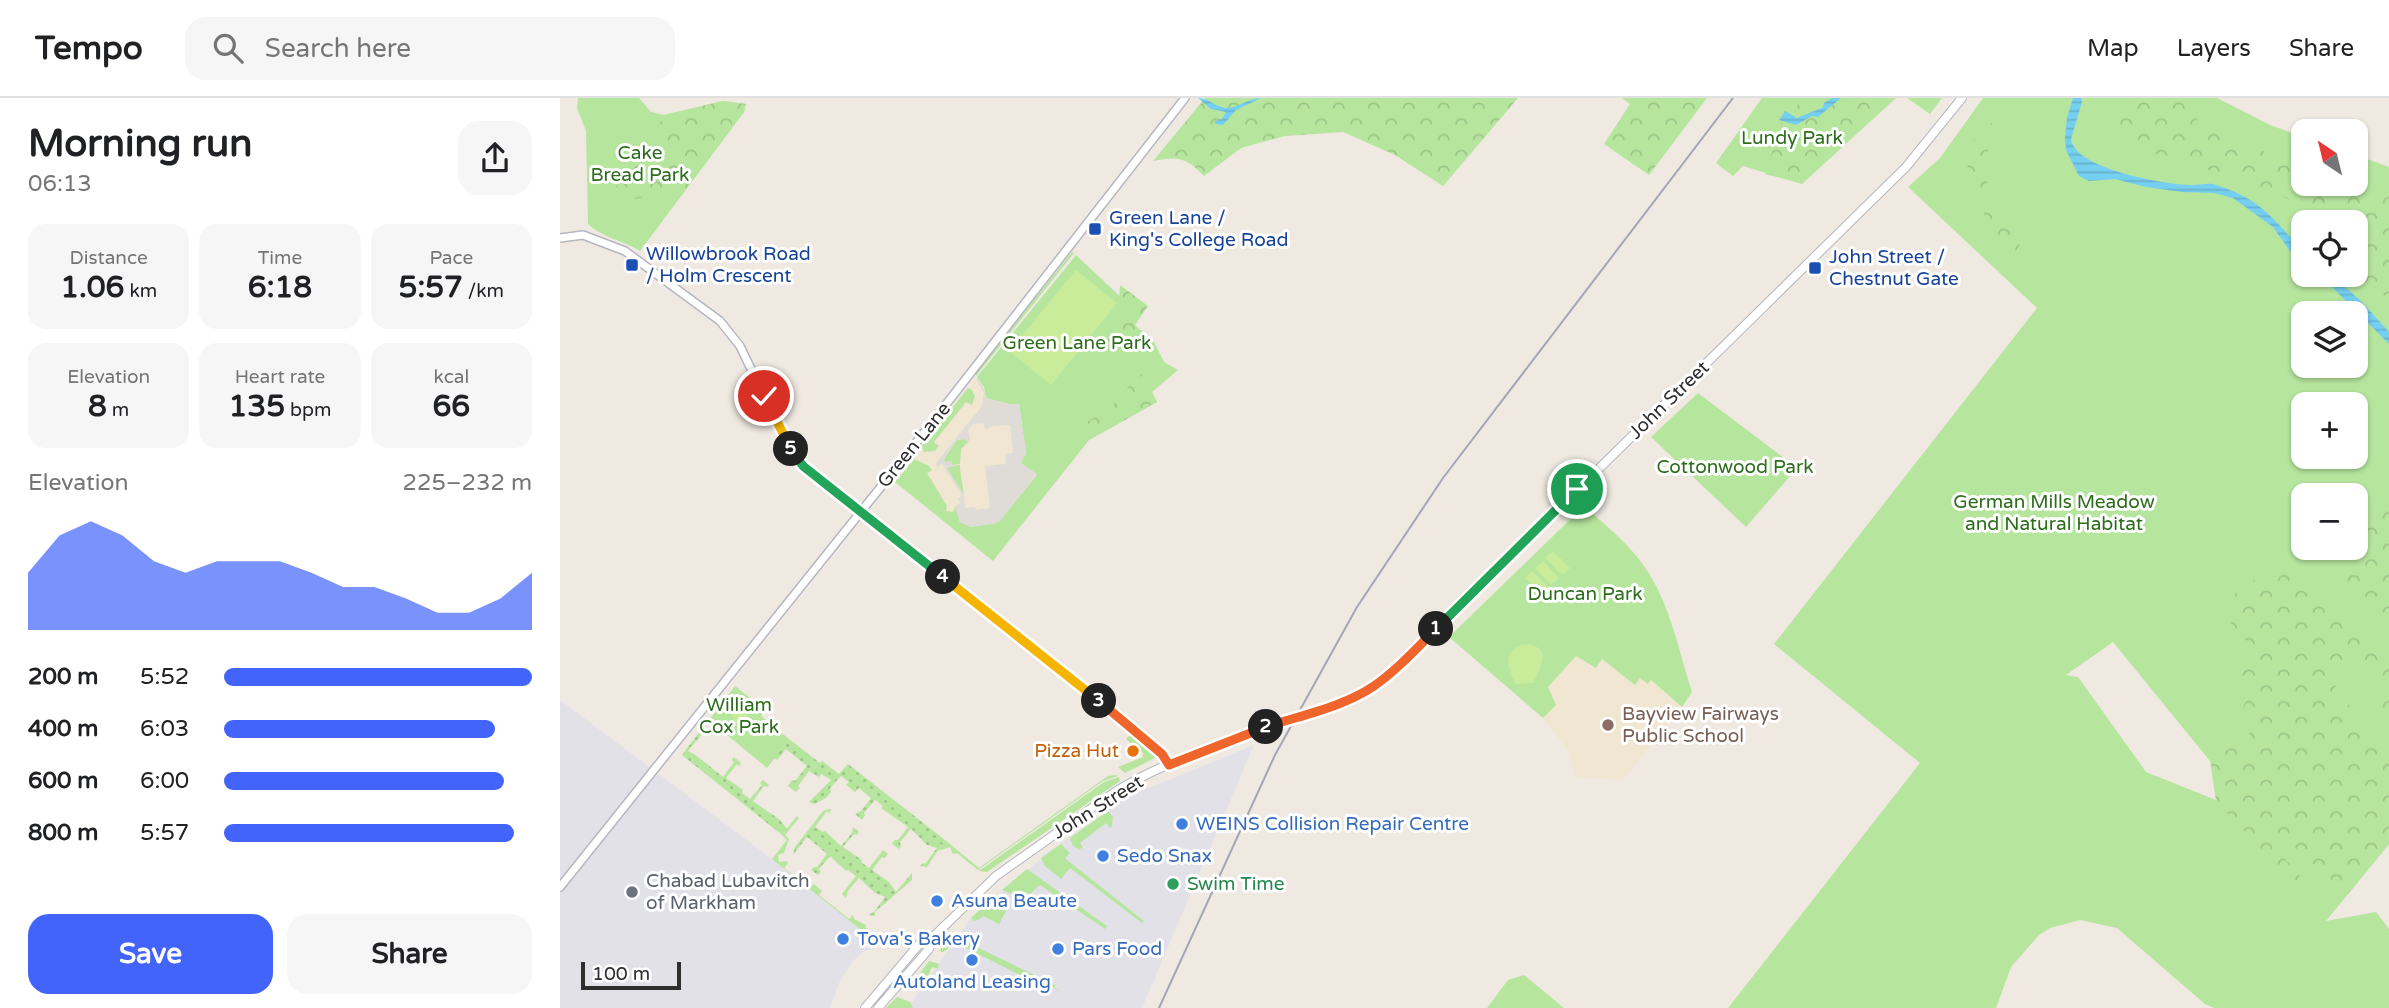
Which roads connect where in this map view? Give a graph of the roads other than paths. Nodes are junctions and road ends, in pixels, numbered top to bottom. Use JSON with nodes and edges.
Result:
{"nodes":[{"id":1,"x":1185,"y":98,"type":"edge"},
{"id":2,"x":1962,"y":98,"type":"edge"},
{"id":3,"x":560,"y":238,"type":"edge"},
{"id":4,"x":860,"y":512,"type":"junction"},
{"id":5,"x":1169,"y":765,"type":"junction"},
{"id":6,"x":560,"y":887,"type":"edge"},
{"id":7,"x":933,"y":937,"type":"junction"},
{"id":8,"x":865,"y":1008,"type":"edge"},
{"id":9,"x":878,"y":1008,"type":"edge"}],
"edges":[{"from":1,"to":4,"type":"street","name":"Green Lane"},
{"from":2,"to":5,"type":"main road","name":"John Street","bridge":true},
{"from":3,"to":4,"type":"street"},
{"from":4,"to":5,"type":"street"},
{"from":4,"to":6,"type":"street","name":"Green Lane"},
{"from":5,"to":7,"type":"main road","name":"John Street"},
{"from":7,"to":8,"type":"main road","name":"John Street"},
{"from":7,"to":9,"type":"main road","name":"John Street"}]}
